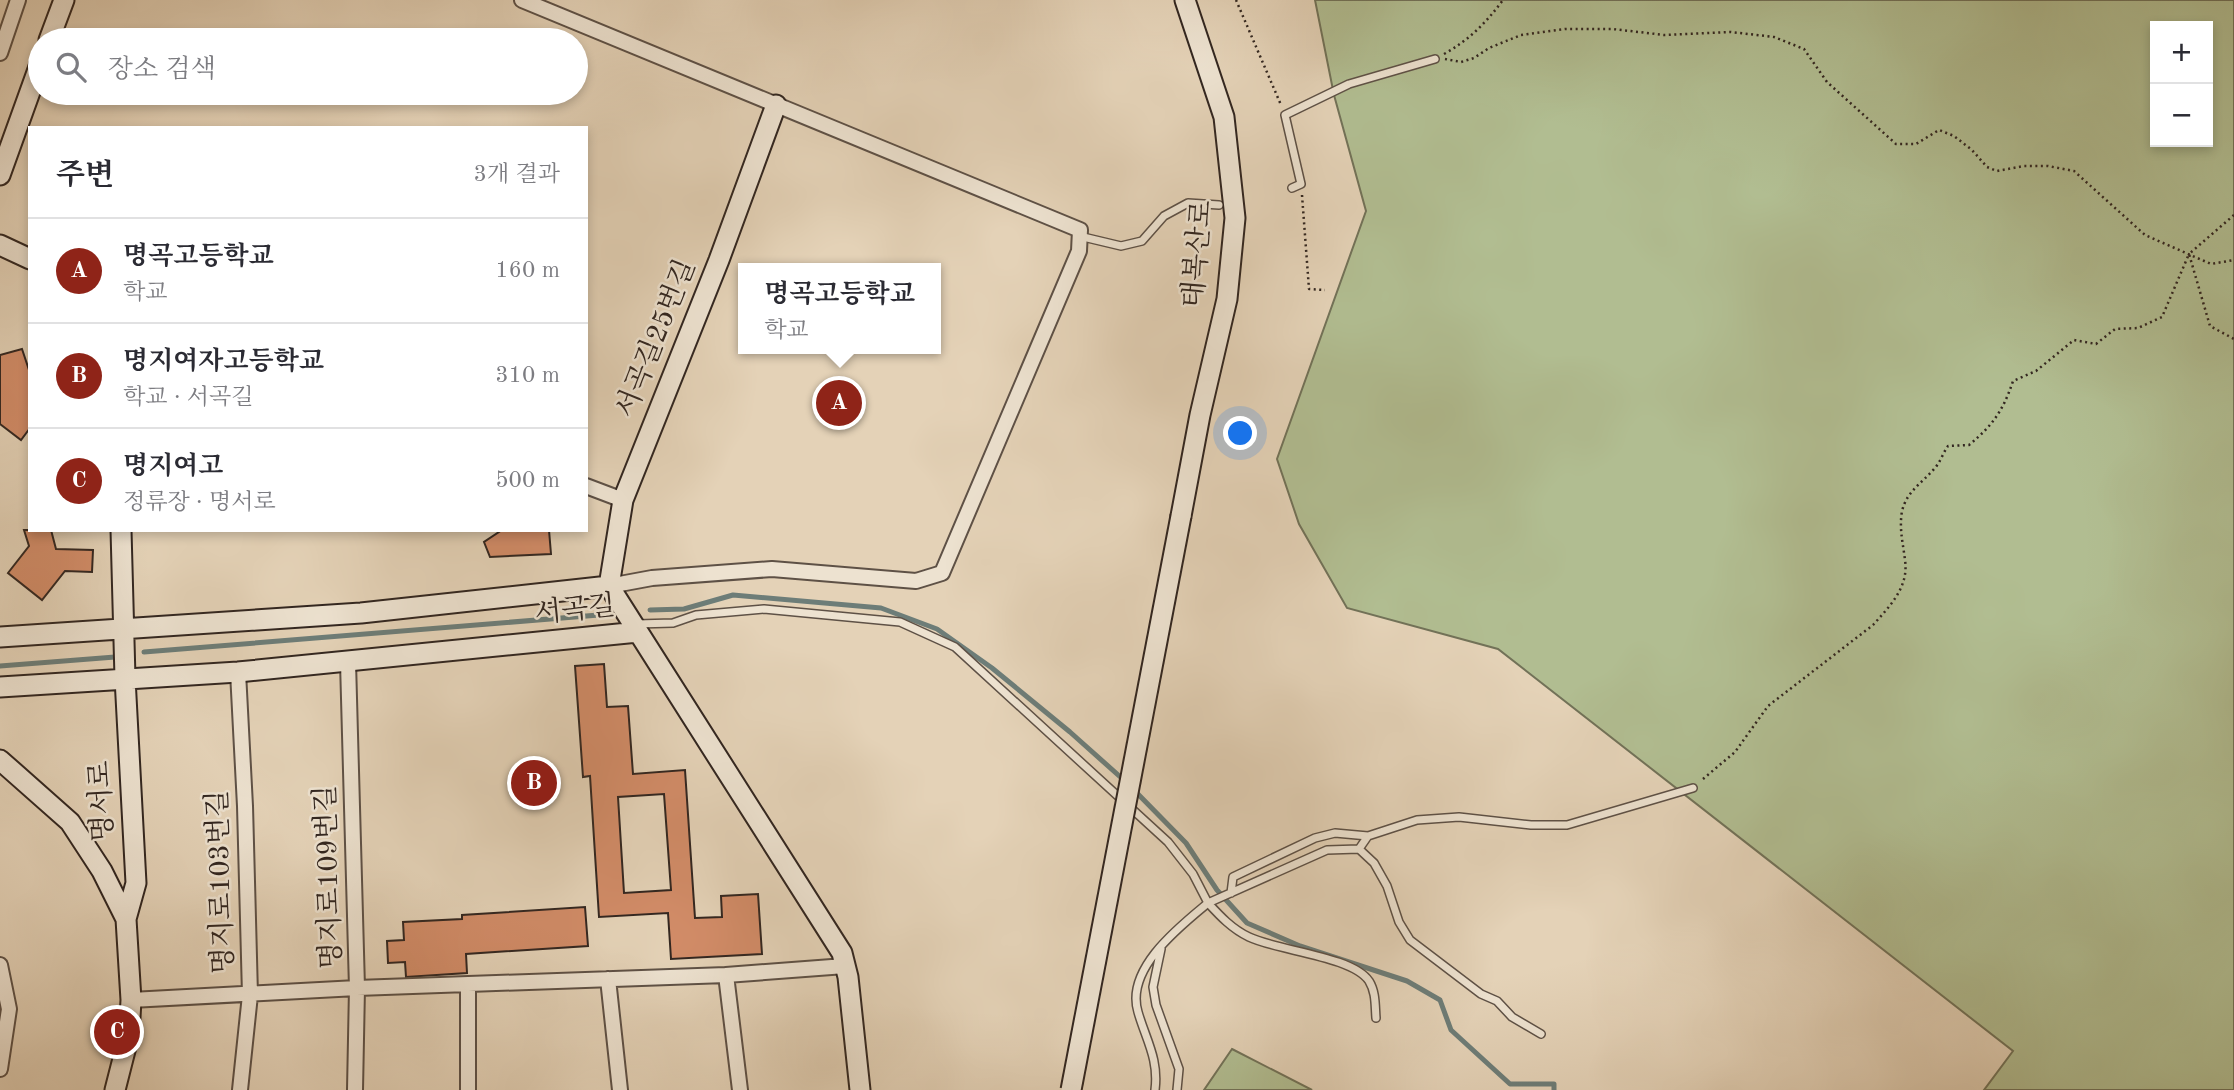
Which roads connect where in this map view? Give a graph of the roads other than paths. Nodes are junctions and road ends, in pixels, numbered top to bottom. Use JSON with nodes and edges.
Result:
{"nodes":[{"id":1,"x":18,"y":0,"type":"edge"},
{"id":2,"x":64,"y":0,"type":"edge"},
{"id":3,"x":522,"y":0,"type":"edge"},
{"id":4,"x":1185,"y":0,"type":"edge"},
{"id":5,"x":54,"y":28,"type":"edge"},
{"id":6,"x":0,"y":53,"type":"edge"},
{"id":7,"x":1435,"y":59,"type":"road end"},
{"id":8,"x":28,"y":97,"type":"edge"},
{"id":9,"x":776,"y":105,"type":"junction"},
{"id":10,"x":0,"y":175,"type":"edge"},
{"id":11,"x":1292,"y":188,"type":"dead end"},
{"id":12,"x":1219,"y":205,"type":"dead end"},
{"id":13,"x":1079,"y":236,"type":"junction"},
{"id":14,"x":0,"y":245,"type":"edge"},
{"id":15,"x":28,"y":258,"type":"edge"},
{"id":16,"x":588,"y":487,"type":"edge"},
{"id":17,"x":623,"y":500,"type":"junction"},
{"id":18,"x":121,"y":532,"type":"edge"},
{"id":19,"x":609,"y":586,"type":"junction"},
{"id":20,"x":124,"y":627,"type":"junction"},
{"id":21,"x":636,"y":628,"type":"junction"},
{"id":22,"x":0,"y":636,"type":"edge"},
{"id":23,"x":348,"y":662,"type":"junction"},
{"id":24,"x":239,"y":672,"type":"junction"},
{"id":25,"x":125,"y":678,"type":"junction"},
{"id":26,"x":0,"y":687,"type":"edge"},
{"id":27,"x":0,"y":760,"type":"edge"},
{"id":28,"x":1693,"y":788,"type":"road end"},
{"id":29,"x":1368,"y":836,"type":"junction"},
{"id":30,"x":1359,"y":849,"type":"junction"},
{"id":31,"x":1231,"y":893,"type":"junction"},
{"id":32,"x":1208,"y":903,"type":"junction"},
{"id":33,"x":126,"y":919,"type":"junction"},
{"id":34,"x":1162,"y":945,"type":"junction"},
{"id":35,"x":0,"y":965,"type":"edge"},
{"id":36,"x":845,"y":966,"type":"junction"},
{"id":37,"x":726,"y":975,"type":"junction"},
{"id":38,"x":608,"y":979,"type":"junction"},
{"id":39,"x":468,"y":984,"type":"junction"},
{"id":40,"x":357,"y":988,"type":"junction"},
{"id":41,"x":250,"y":995,"type":"junction"},
{"id":42,"x":131,"y":1000,"type":"junction"},
{"id":43,"x":1376,"y":1018,"type":"dead end"},
{"id":44,"x":1541,"y":1034,"type":"dead end"},
{"id":45,"x":0,"y":1069,"type":"edge"},
{"id":46,"x":115,"y":1090,"type":"edge"},
{"id":47,"x":240,"y":1090,"type":"edge"},
{"id":48,"x":355,"y":1090,"type":"edge"},
{"id":49,"x":468,"y":1090,"type":"edge"},
{"id":50,"x":620,"y":1090,"type":"edge"},
{"id":51,"x":740,"y":1090,"type":"edge"},
{"id":52,"x":860,"y":1090,"type":"edge"},
{"id":53,"x":1071,"y":1090,"type":"edge"},
{"id":54,"x":1155,"y":1090,"type":"edge"},
{"id":55,"x":1177,"y":1090,"type":"edge"}],
"edges":[{"from":1,"to":6,"type":"street"},
{"from":2,"to":5,"type":"street"},
{"from":3,"to":9,"type":"street"},
{"from":4,"to":53,"type":"street","name":"태복산로","bridge":true},
{"from":7,"to":11,"type":"lane"},
{"from":8,"to":10,"type":"street"},
{"from":9,"to":13,"type":"street"},
{"from":9,"to":17,"type":"street","name":"서곡길25번길"},
{"from":12,"to":13,"type":"lane"},
{"from":13,"to":19,"type":"street"},
{"from":14,"to":15,"type":"street"},
{"from":16,"to":17,"type":"street"},
{"from":17,"to":19,"type":"street","name":"서곡길25번길"},
{"from":18,"to":20,"type":"street","name":"명서로"},
{"from":19,"to":20,"type":"street"},
{"from":19,"to":21,"type":"street"},
{"from":20,"to":22,"type":"street"},
{"from":20,"to":25,"type":"street","name":"명서로"},
{"from":21,"to":23,"type":"street","name":"서곡길"},
{"from":21,"to":32,"type":"lane"},
{"from":21,"to":36,"type":"street","name":"서곡길"},
{"from":23,"to":24,"type":"street","name":"서곡길"},
{"from":23,"to":40,"type":"street","name":"명지로109번길"},
{"from":24,"to":25,"type":"street","name":"서곡길"},
{"from":24,"to":41,"type":"street","name":"명지로103번길"},
{"from":25,"to":26,"type":"street","name":"서곡길"},
{"from":25,"to":33,"type":"street","name":"명서로"},
{"from":27,"to":33,"type":"street","name":"명서로"},
{"from":28,"to":29,"type":"lane"},
{"from":29,"to":30,"type":"lane"},
{"from":29,"to":31,"type":"lane"},
{"from":30,"to":31,"type":"lane"},
{"from":30,"to":44,"type":"lane"},
{"from":31,"to":32,"type":"lane"},
{"from":32,"to":34,"type":"lane"},
{"from":32,"to":43,"type":"lane"},
{"from":33,"to":42,"type":"street","name":"명서로"},
{"from":34,"to":54,"type":"lane"},
{"from":34,"to":55,"type":"lane"},
{"from":35,"to":45,"type":"street"},
{"from":36,"to":37,"type":"street"},
{"from":36,"to":52,"type":"street","name":"서곡길"},
{"from":37,"to":38,"type":"street"},
{"from":37,"to":51,"type":"street"},
{"from":38,"to":39,"type":"street"},
{"from":38,"to":50,"type":"street"},
{"from":39,"to":40,"type":"street"},
{"from":39,"to":49,"type":"street"},
{"from":40,"to":41,"type":"street"},
{"from":40,"to":48,"type":"street","name":"명지로109번길"},
{"from":41,"to":42,"type":"street"},
{"from":41,"to":47,"type":"street","name":"명지로103번길"},
{"from":42,"to":46,"type":"street","name":"명서로"}]}
